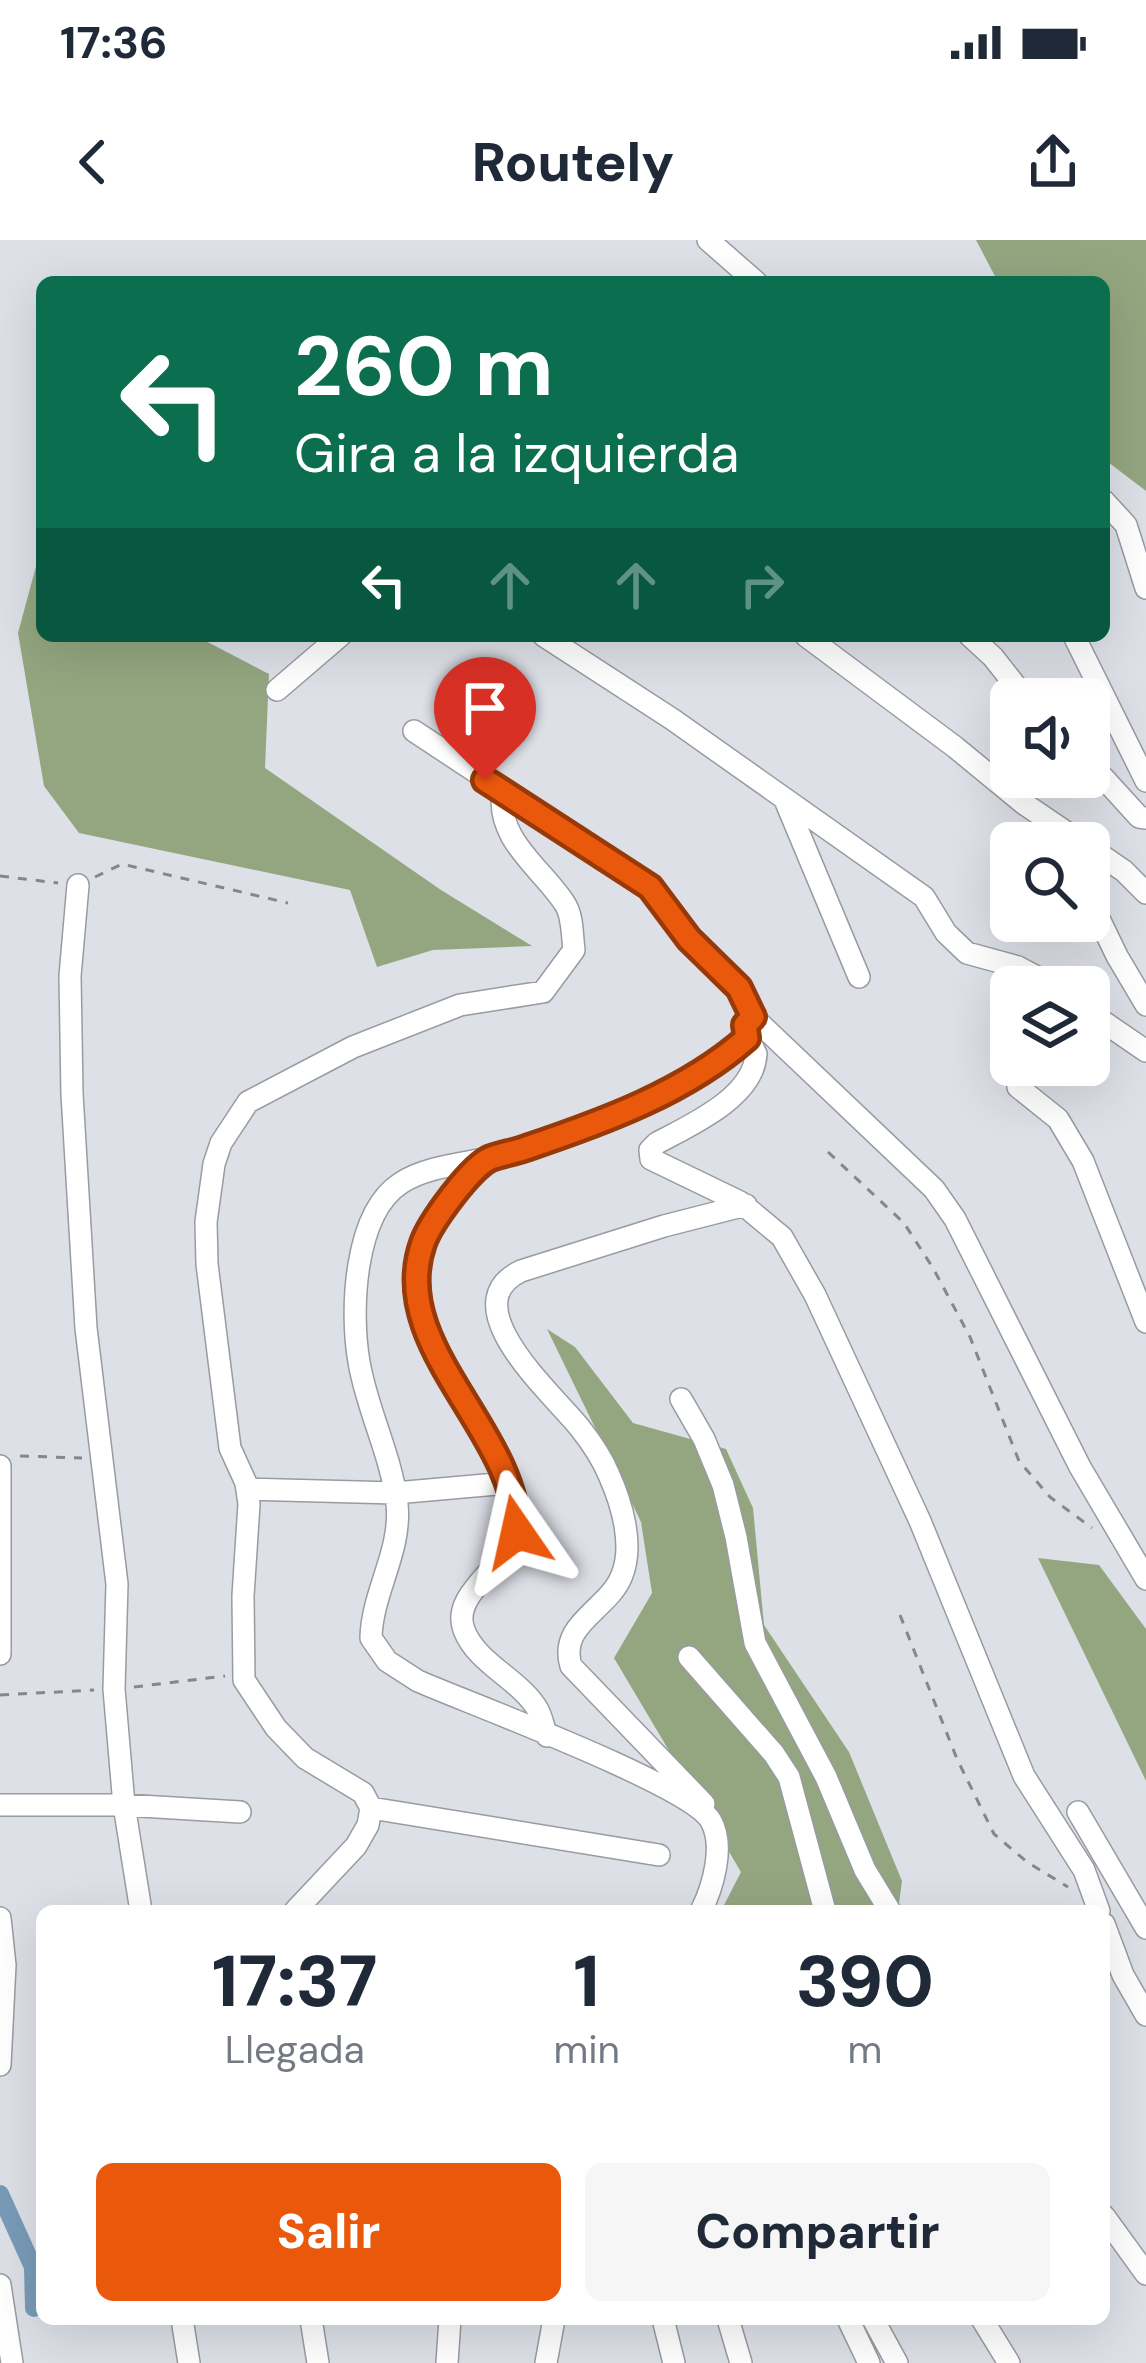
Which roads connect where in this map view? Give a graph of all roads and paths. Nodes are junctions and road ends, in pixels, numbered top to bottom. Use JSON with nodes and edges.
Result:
{"nodes":[{"id":1,"x":708,"y":240,"type":"edge"},
{"id":2,"x":749,"y":276,"type":"edge"},
{"id":3,"x":1110,"y":508,"type":"edge"},
{"id":4,"x":1145,"y":576,"type":"edge"},
{"id":5,"x":333,"y":642,"type":"edge"},
{"id":6,"x":553,"y":642,"type":"edge"},
{"id":7,"x":814,"y":642,"type":"edge"},
{"id":8,"x":975,"y":642,"type":"edge"},
{"id":9,"x":1077,"y":642,"type":"edge"},
{"id":10,"x":1007,"y":678,"type":"edge"},
{"id":11,"x":277,"y":690,"type":"dead end"},
{"id":12,"x":414,"y":731,"type":"dead end"},
{"id":13,"x":1146,"y":782,"type":"edge"},
{"id":14,"x":1110,"y":786,"type":"edge"},
{"id":15,"x":503,"y":791,"type":"junction"},
{"id":16,"x":785,"y":800,"type":"junction"},
{"id":17,"x":1146,"y":818,"type":"edge"},
{"id":18,"x":1040,"y":822,"type":"edge"},
{"id":19,"x":1110,"y":862,"type":"edge"},
{"id":20,"x":0,"y":876,"type":"edge"},
{"id":21,"x":78,"y":886,"type":"junction"},
{"id":22,"x":1146,"y":893,"type":"edge"},
{"id":23,"x":288,"y":903,"type":"dead end"},
{"id":24,"x":1110,"y":942,"type":"edge"},
{"id":25,"x":1014,"y":966,"type":"edge"},
{"id":26,"x":859,"y":977,"type":"dead end"},
{"id":27,"x":1146,"y":1005,"type":"edge"},
{"id":28,"x":750,"y":1028,"type":"junction"},
{"id":29,"x":1110,"y":1030,"type":"edge"},
{"id":30,"x":1146,"y":1051,"type":"edge"},
{"id":31,"x":1018,"y":1087,"type":"dead end"},
{"id":32,"x":828,"y":1152,"type":"dead end"},
{"id":33,"x":489,"y":1158,"type":"junction"},
{"id":34,"x":746,"y":1205,"type":"junction"},
{"id":35,"x":1146,"y":1322,"type":"edge"},
{"id":36,"x":681,"y":1399,"type":"dead end"},
{"id":37,"x":104,"y":1459,"type":"junction"},
{"id":38,"x":10,"y":1461,"type":"edge"},
{"id":39,"x":508,"y":1483,"type":"junction"},
{"id":40,"x":247,"y":1489,"type":"junction"},
{"id":41,"x":395,"y":1493,"type":"junction"},
{"id":42,"x":1102,"y":1536,"type":"dead end"},
{"id":43,"x":1146,"y":1579,"type":"edge"},
{"id":44,"x":900,"y":1615,"type":"dead end"},
{"id":45,"x":0,"y":1654,"type":"edge"},
{"id":46,"x":689,"y":1657,"type":"dead end"},
{"id":47,"x":548,"y":1736,"type":"junction"},
{"id":48,"x":0,"y":1805,"type":"edge"},
{"id":49,"x":124,"y":1805,"type":"junction"},
{"id":50,"x":371,"y":1808,"type":"junction"},
{"id":51,"x":240,"y":1812,"type":"dead end"},
{"id":52,"x":1078,"y":1813,"type":"dead end"},
{"id":53,"x":707,"y":1815,"type":"junction"},
{"id":54,"x":659,"y":1855,"type":"dead end"},
{"id":55,"x":141,"y":1905,"type":"edge"},
{"id":56,"x":301,"y":1905,"type":"edge"},
{"id":57,"x":703,"y":1905,"type":"edge"},
{"id":58,"x":823,"y":1905,"type":"edge"},
{"id":59,"x":886,"y":1905,"type":"edge"},
{"id":60,"x":1088,"y":1905,"type":"edge"},
{"id":61,"x":1096,"y":1905,"type":"edge"},
{"id":62,"x":0,"y":1918,"type":"edge"},
{"id":63,"x":1146,"y":1928,"type":"edge"},
{"id":64,"x":1110,"y":1940,"type":"edge"},
{"id":65,"x":1146,"y":2015,"type":"edge"},
{"id":66,"x":1,"y":2051,"type":"edge"},
{"id":67,"x":1110,"y":2224,"type":"edge"},
{"id":68,"x":1146,"y":2274,"type":"edge"},
{"id":69,"x":0,"y":2285,"type":"edge"},
{"id":70,"x":183,"y":2325,"type":"edge"},
{"id":71,"x":312,"y":2325,"type":"edge"},
{"id":72,"x":450,"y":2325,"type":"edge"},
{"id":73,"x":553,"y":2325,"type":"edge"},
{"id":74,"x":664,"y":2325,"type":"edge"},
{"id":75,"x":730,"y":2325,"type":"edge"},
{"id":76,"x":851,"y":2325,"type":"edge"},
{"id":77,"x":876,"y":2325,"type":"edge"},
{"id":78,"x":986,"y":2325,"type":"edge"},
{"id":79,"x":12,"y":2363,"type":"edge"},
{"id":80,"x":189,"y":2363,"type":"edge"},
{"id":81,"x":318,"y":2363,"type":"edge"},
{"id":82,"x":447,"y":2363,"type":"edge"},
{"id":83,"x":546,"y":2363,"type":"edge"},
{"id":84,"x":674,"y":2363,"type":"edge"},
{"id":85,"x":741,"y":2363,"type":"edge"},
{"id":86,"x":868,"y":2363,"type":"edge"},
{"id":87,"x":896,"y":2363,"type":"edge"},
{"id":88,"x":1009,"y":2363,"type":"edge"}],
"edges":[{"from":1,"to":2,"type":"street"},
{"from":3,"to":4,"type":"street"},
{"from":5,"to":11,"type":"street"},
{"from":6,"to":16,"type":"street"},
{"from":7,"to":18,"type":"street"},
{"from":8,"to":10,"type":"street"},
{"from":9,"to":13,"type":"street"},
{"from":12,"to":15,"type":"street"},
{"from":14,"to":17,"type":"street"},
{"from":15,"to":28,"type":"street"},
{"from":15,"to":40,"type":"street"},
{"from":16,"to":25,"type":"street"},
{"from":16,"to":26,"type":"street"},
{"from":19,"to":22,"type":"street"},
{"from":20,"to":21,"type":"path"},
{"from":21,"to":23,"type":"path"},
{"from":21,"to":37,"type":"street"},
{"from":24,"to":27,"type":"street"},
{"from":28,"to":33,"type":"street"},
{"from":28,"to":34,"type":"street"},
{"from":28,"to":43,"type":"street"},
{"from":29,"to":30,"type":"street"},
{"from":31,"to":35,"type":"street"},
{"from":32,"to":42,"type":"path"},
{"from":33,"to":39,"type":"street"},
{"from":33,"to":41,"type":"street"},
{"from":34,"to":53,"type":"street"},
{"from":34,"to":61,"type":"street"},
{"from":36,"to":59,"type":"street"},
{"from":37,"to":38,"type":"path"},
{"from":37,"to":49,"type":"street"},
{"from":38,"to":45,"type":"street"},
{"from":39,"to":41,"type":"street"},
{"from":39,"to":47,"type":"street"},
{"from":40,"to":41,"type":"street"},
{"from":40,"to":50,"type":"street"},
{"from":41,"to":47,"type":"street"},
{"from":44,"to":60,"type":"path"},
{"from":46,"to":58,"type":"street"},
{"from":47,"to":53,"type":"street"},
{"from":48,"to":49,"type":"street"},
{"from":49,"to":51,"type":"street"},
{"from":49,"to":55,"type":"street"},
{"from":50,"to":54,"type":"street"},
{"from":50,"to":56,"type":"street"},
{"from":52,"to":63,"type":"street"},
{"from":53,"to":57,"type":"street"},
{"from":62,"to":66,"type":"street"},
{"from":64,"to":65,"type":"street"},
{"from":67,"to":68,"type":"street"},
{"from":69,"to":79,"type":"street"},
{"from":70,"to":80,"type":"street"},
{"from":71,"to":81,"type":"street"},
{"from":72,"to":82,"type":"street"},
{"from":73,"to":83,"type":"street"},
{"from":74,"to":84,"type":"street"},
{"from":75,"to":85,"type":"street"},
{"from":76,"to":86,"type":"street"},
{"from":77,"to":87,"type":"street"},
{"from":78,"to":88,"type":"street"}]}
